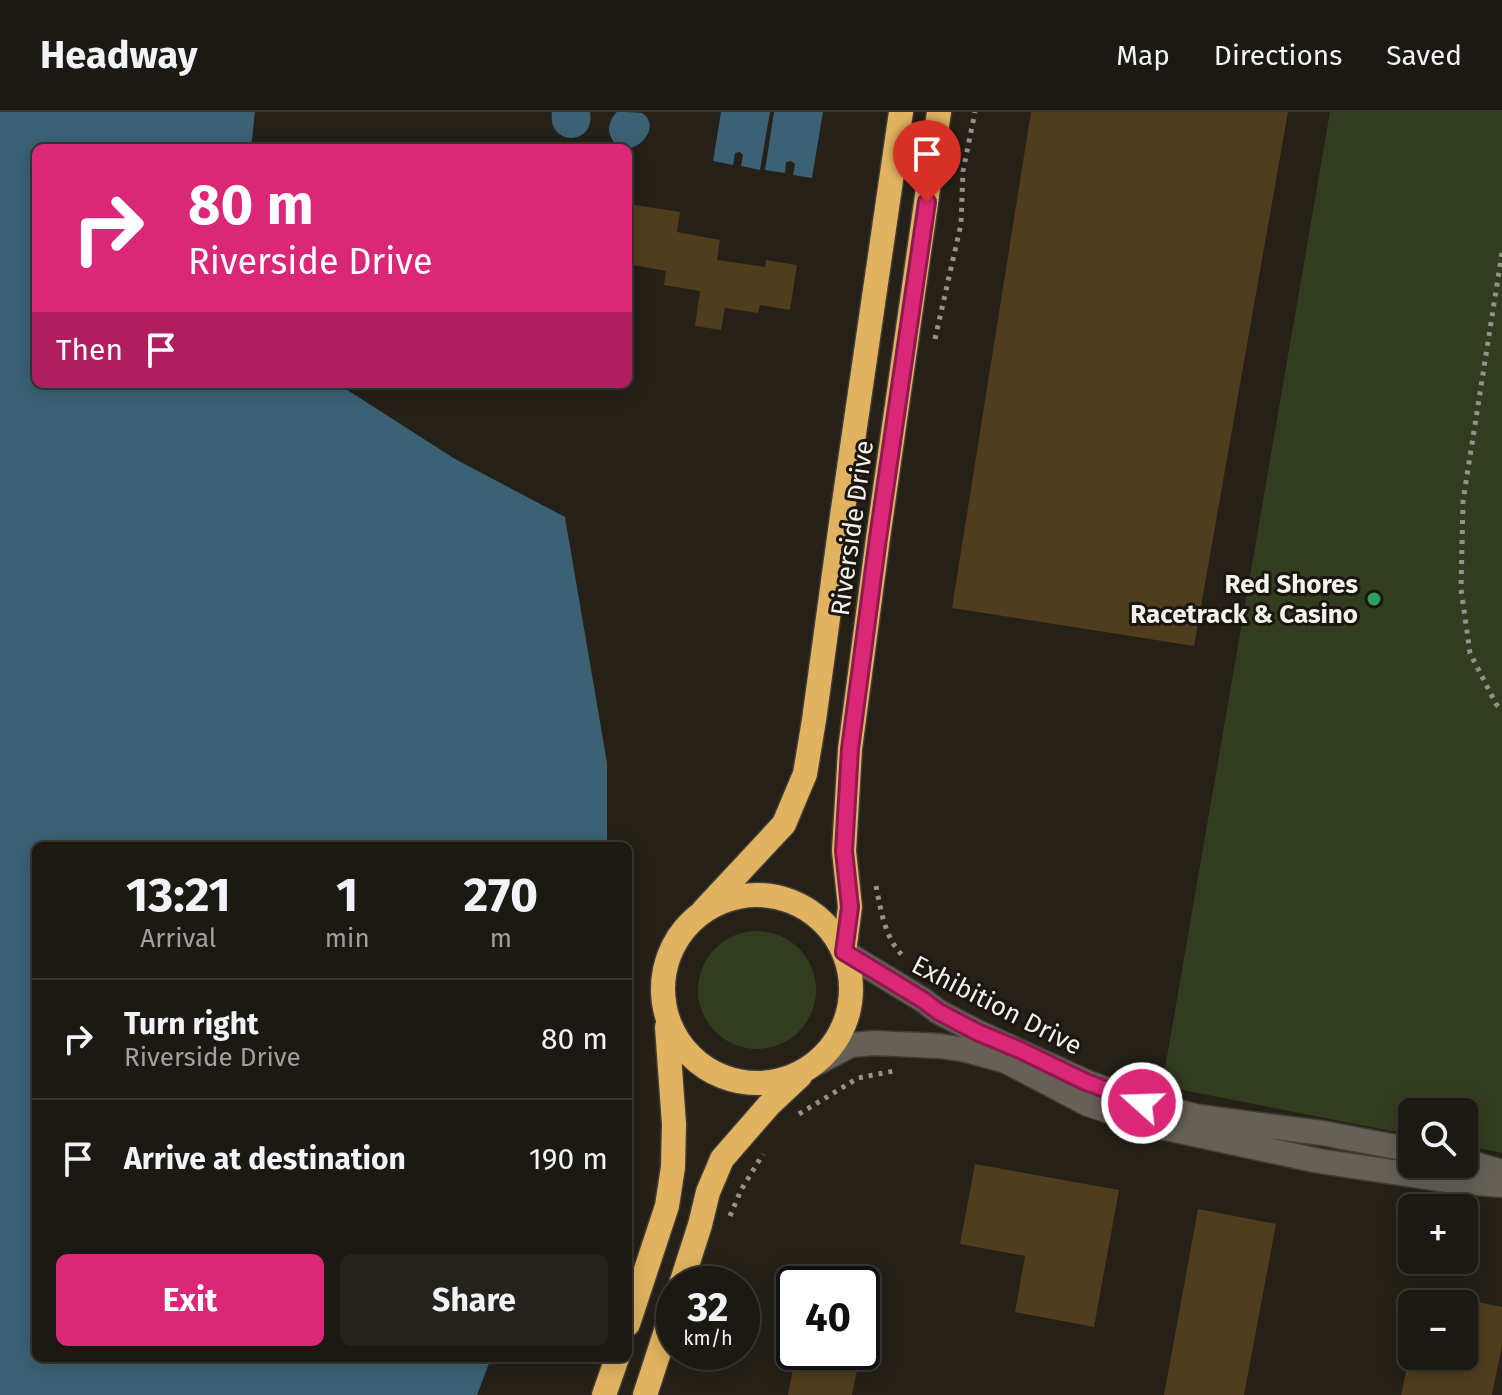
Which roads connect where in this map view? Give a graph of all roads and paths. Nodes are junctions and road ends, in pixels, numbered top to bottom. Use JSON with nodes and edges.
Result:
{"nodes":[{"id":1,"x":901,"y":112,"type":"edge"},
{"id":2,"x":939,"y":112,"type":"edge"},
{"id":3,"x":975,"y":112,"type":"edge"},
{"id":4,"x":1502,"y":253,"type":"edge"},
{"id":5,"x":933,"y":344,"type":"dead end"},
{"id":6,"x":1502,"y":710,"type":"edge"},
{"id":7,"x":874,"y":879,"type":"dead end"},
{"id":8,"x":704,"y":910,"type":"junction"},
{"id":9,"x":844,"y":952,"type":"junction"},
{"id":10,"x":907,"y":960,"type":"dead end"},
{"id":11,"x":666,"y":1016,"type":"junction"},
{"id":12,"x":811,"y":1066,"type":"junction"},
{"id":13,"x":907,"y":1068,"type":"dead end"},
{"id":14,"x":791,"y":1119,"type":"dead end"},
{"id":15,"x":1398,"y":1147,"type":"edge"},
{"id":16,"x":765,"y":1151,"type":"dead end"},
{"id":17,"x":1478,"y":1165,"type":"edge"},
{"id":18,"x":1502,"y":1172,"type":"edge"},
{"id":19,"x":1502,"y":1185,"type":"edge"},
{"id":20,"x":729,"y":1220,"type":"dead end"},
{"id":21,"x":687,"y":1266,"type":"edge"},
{"id":22,"x":632,"y":1312,"type":"edge"},
{"id":23,"x":656,"y":1361,"type":"edge"},
{"id":24,"x":616,"y":1362,"type":"edge"},
{"id":25,"x":604,"y":1395,"type":"edge"},
{"id":26,"x":645,"y":1395,"type":"edge"}],
"edges":[{"from":1,"to":8,"type":"highway","name":"Riverside Drive"},
{"from":2,"to":9,"type":"highway","name":"Riverside Drive"},
{"from":3,"to":5,"type":"path"},
{"from":4,"to":6,"type":"path"},
{"from":7,"to":10,"type":"path"},
{"from":8,"to":9,"type":"highway"},
{"from":8,"to":11,"type":"highway"},
{"from":9,"to":12,"type":"highway"},
{"from":9,"to":15,"type":"street","name":"Exhibition Drive"},
{"from":11,"to":12,"type":"highway"},
{"from":11,"to":22,"type":"highway"},
{"from":12,"to":19,"type":"street","name":"Exhibition Drive"},
{"from":12,"to":21,"type":"highway"},
{"from":13,"to":14,"type":"path"},
{"from":16,"to":20,"type":"path"},
{"from":17,"to":18,"type":"street"},
{"from":23,"to":26,"type":"highway"},
{"from":24,"to":25,"type":"highway"}]}
